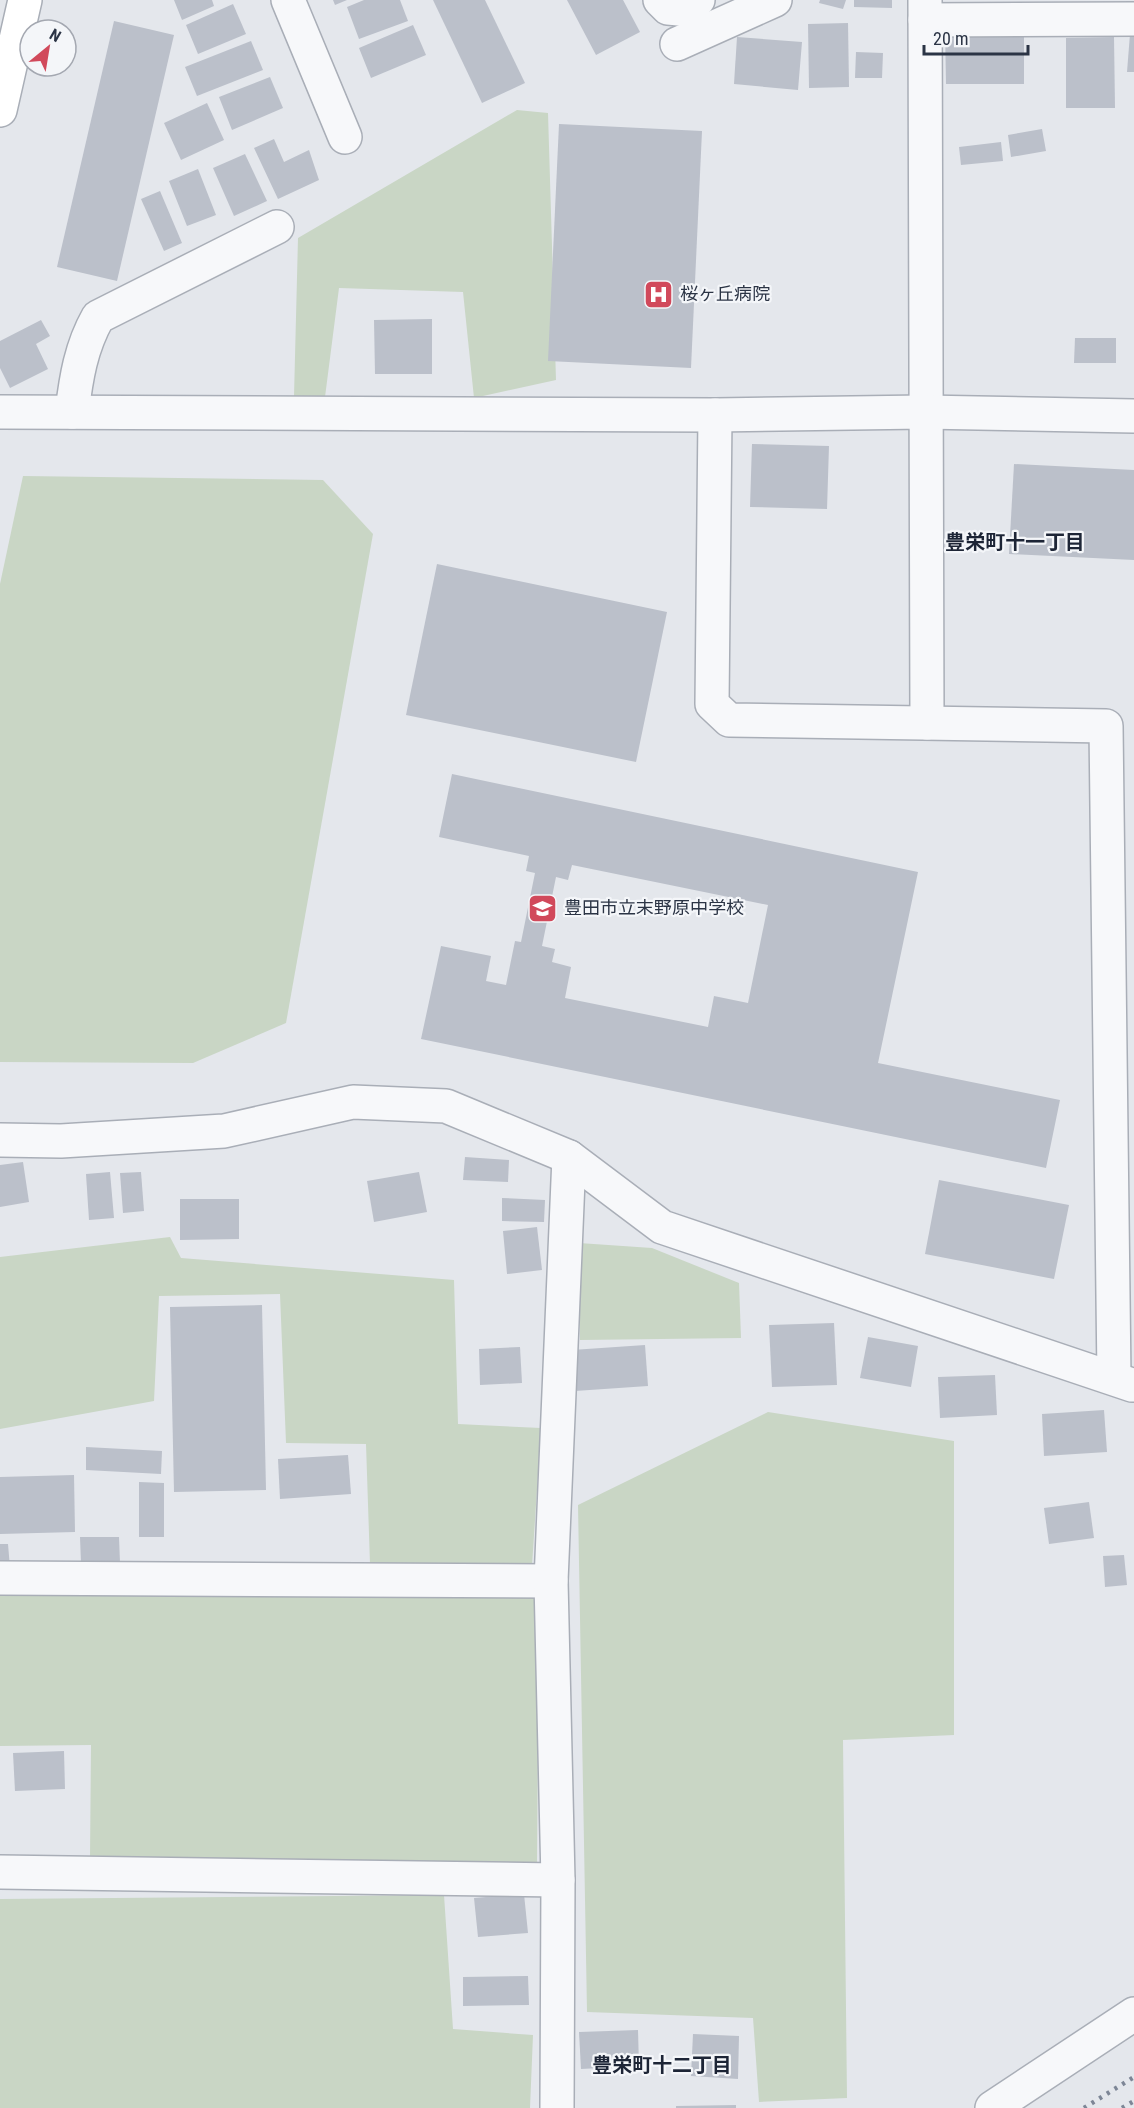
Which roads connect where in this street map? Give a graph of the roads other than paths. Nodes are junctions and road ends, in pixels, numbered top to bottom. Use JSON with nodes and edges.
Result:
{"nodes":[{"id":1,"x":25,"y":0,"type":"edge"},
{"id":2,"x":288,"y":0,"type":"edge"},
{"id":3,"x":660,"y":0,"type":"edge"},
{"id":4,"x":698,"y":0,"type":"edge"},
{"id":5,"x":776,"y":0,"type":"edge"},
{"id":6,"x":925,"y":10,"type":"edge"},
{"id":7,"x":1134,"y":19,"type":"edge"},
{"id":8,"x":677,"y":44,"type":"dead end"},
{"id":9,"x":0,"y":110,"type":"edge"},
{"id":10,"x":345,"y":137,"type":"dead end"},
{"id":11,"x":277,"y":227,"type":"dead end"},
{"id":12,"x":0,"y":412,"type":"edge"},
{"id":13,"x":72,"y":412,"type":"junction"},
{"id":14,"x":924,"y":412,"type":"junction"},
{"id":15,"x":715,"y":415,"type":"junction"},
{"id":16,"x":1134,"y":416,"type":"edge"},
{"id":17,"x":927,"y":723,"type":"junction"},
{"id":18,"x":0,"y":1140,"type":"edge"},
{"id":19,"x":569,"y":1157,"type":"junction"},
{"id":20,"x":1124,"y":1382,"type":"edge"},
{"id":21,"x":0,"y":1578,"type":"edge"},
{"id":22,"x":551,"y":1581,"type":"junction"},
{"id":23,"x":0,"y":1872,"type":"edge"},
{"id":24,"x":558,"y":1880,"type":"junction"},
{"id":25,"x":1134,"y":2014,"type":"edge"},
{"id":26,"x":557,"y":2108,"type":"edge"},
{"id":27,"x":992,"y":2108,"type":"edge"}],
"edges":[{"from":1,"to":9,"type":"main road"},
{"from":2,"to":10,"type":"street"},
{"from":3,"to":4,"type":"street"},
{"from":5,"to":8,"type":"street"},
{"from":6,"to":7,"type":"street"},
{"from":6,"to":14,"type":"street"},
{"from":11,"to":13,"type":"street"},
{"from":12,"to":13,"type":"street"},
{"from":13,"to":15,"type":"street"},
{"from":14,"to":15,"type":"street"},
{"from":14,"to":16,"type":"street"},
{"from":14,"to":17,"type":"street"},
{"from":15,"to":17,"type":"street"},
{"from":17,"to":20,"type":"street"},
{"from":18,"to":19,"type":"street"},
{"from":19,"to":20,"type":"street"},
{"from":19,"to":22,"type":"street"},
{"from":21,"to":22,"type":"street"},
{"from":22,"to":24,"type":"street"},
{"from":23,"to":24,"type":"street"},
{"from":24,"to":26,"type":"street"},
{"from":25,"to":27,"type":"street"}]}
